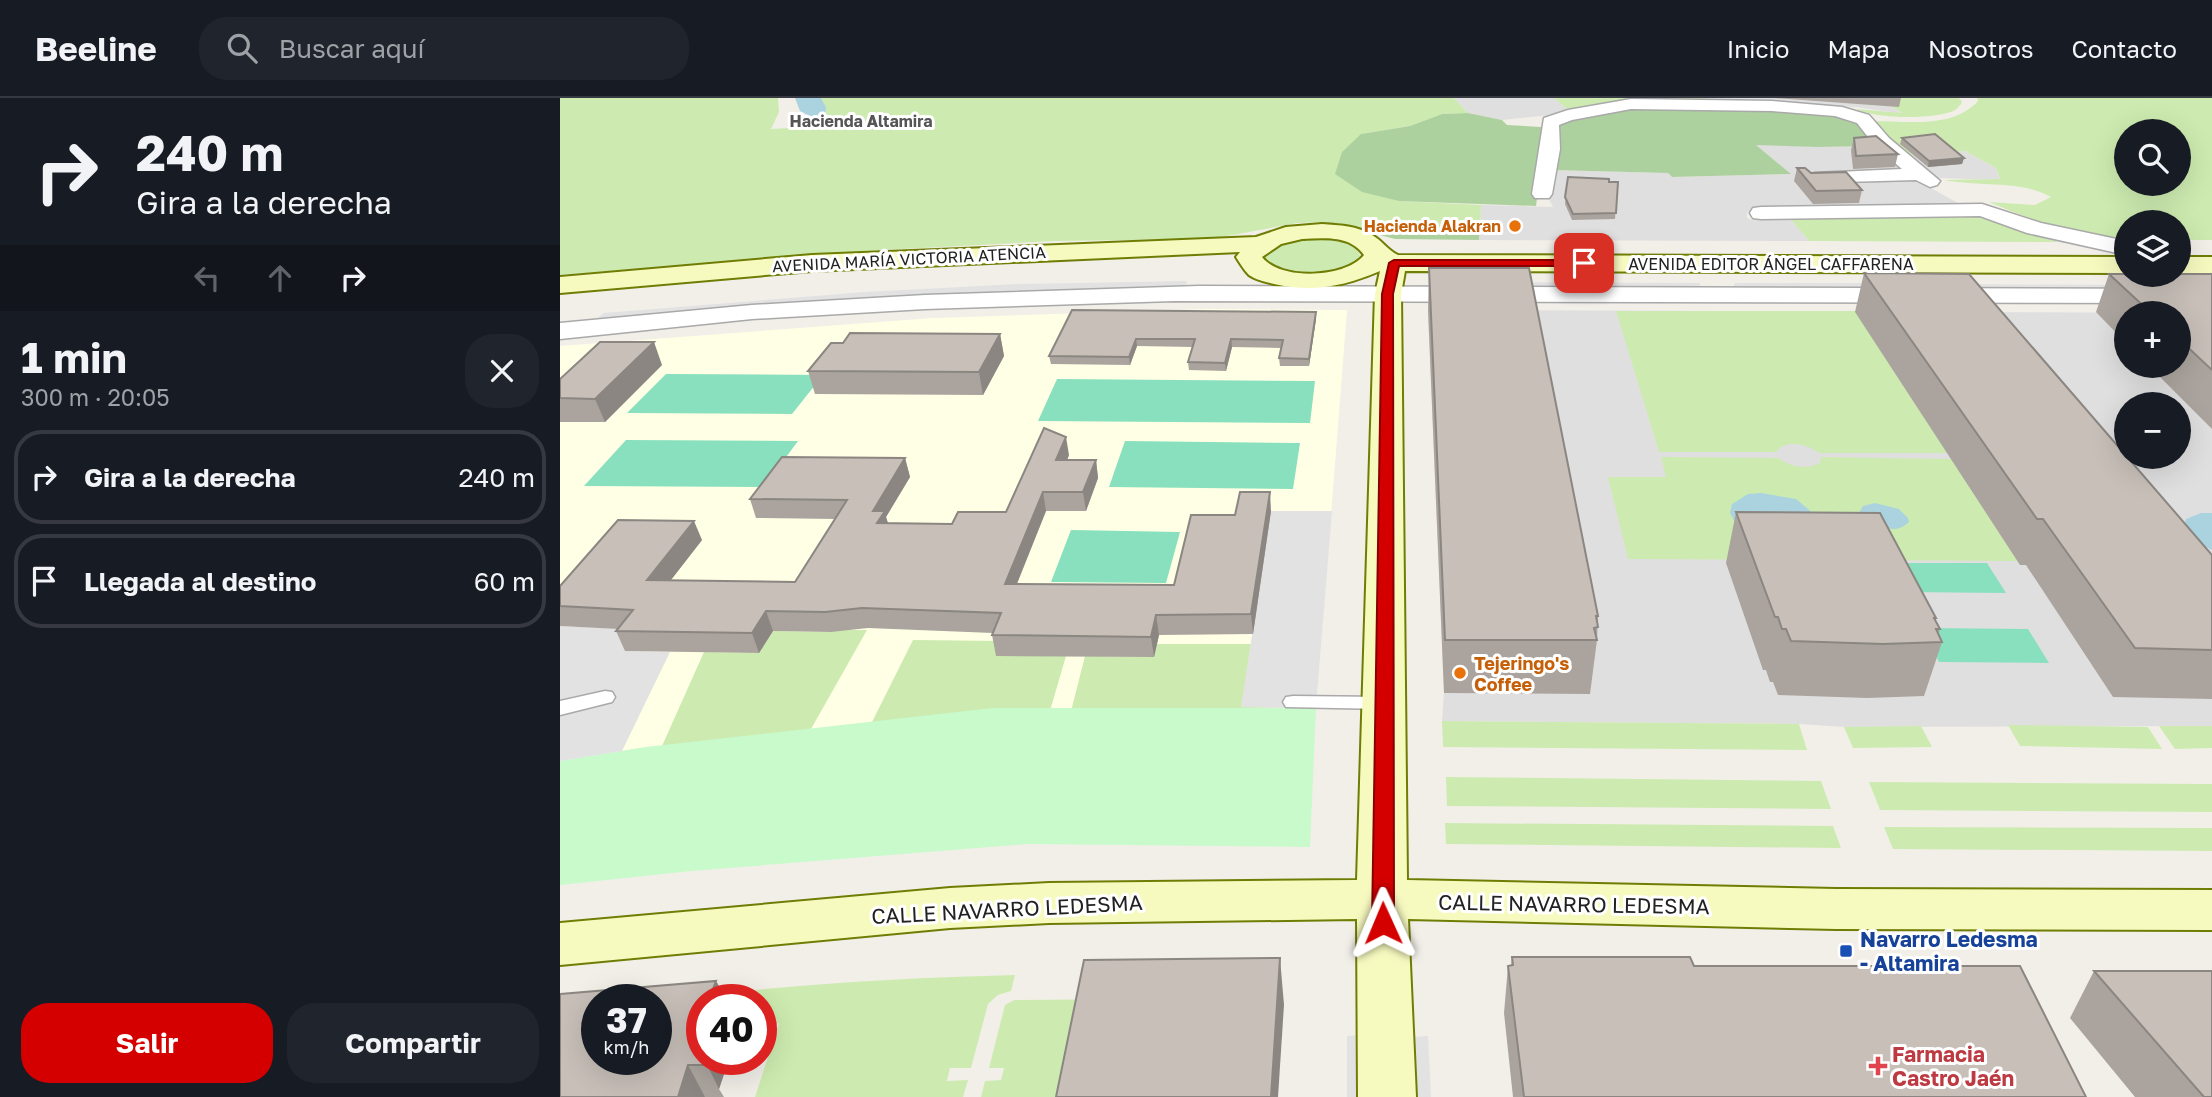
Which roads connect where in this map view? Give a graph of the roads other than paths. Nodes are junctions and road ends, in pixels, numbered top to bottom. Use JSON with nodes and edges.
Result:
{"nodes":[{"id":1,"x":1920,"y":174,"type":"junction"},
{"id":2,"x":1815,"y":179,"type":"edge"},
{"id":3,"x":1542,"y":194,"type":"dead end"},
{"id":4,"x":1982,"y":210,"type":"junction"},
{"id":5,"x":1761,"y":213,"type":"dead end"},
{"id":6,"x":2114,"y":247,"type":"edge"},
{"id":7,"x":2114,"y":250,"type":"edge"},
{"id":8,"x":2191,"y":251,"type":"edge"},
{"id":9,"x":2212,"y":251,"type":"edge"},
{"id":10,"x":1257,"y":257,"type":"junction"},
{"id":11,"x":1381,"y":264,"type":"junction"},
{"id":12,"x":2114,"y":265,"type":"edge"},
{"id":13,"x":2191,"y":265,"type":"edge"},
{"id":14,"x":2212,"y":265,"type":"edge"},
{"id":15,"x":1302,"y":281,"type":"junction"},
{"id":16,"x":560,"y":285,"type":"edge"},
{"id":17,"x":1175,"y":293,"type":"junction"},
{"id":18,"x":2212,"y":296,"type":"edge"},
{"id":19,"x":560,"y":299,"type":"edge"},
{"id":20,"x":560,"y":331,"type":"edge"},
{"id":21,"x":606,"y":697,"type":"dead end"},
{"id":22,"x":1293,"y":702,"type":"dead end"},
{"id":23,"x":1384,"y":703,"type":"junction"},
{"id":24,"x":560,"y":708,"type":"edge"},
{"id":25,"x":1382,"y":899,"type":"junction"},
{"id":26,"x":2212,"y":910,"type":"edge"},
{"id":27,"x":560,"y":944,"type":"edge"},
{"id":28,"x":1387,"y":1097,"type":"edge"}],
"edges":[{"from":1,"to":2,"type":"street"},
{"from":1,"to":3,"type":"street","name":"AVENIDA EDITOR ÁNGEL CAFFARENA"},
{"from":1,"to":4,"type":"street","name":"AVENIDA EDITOR ÁNGEL CAFFARENA"},
{"from":4,"to":5,"type":"street","name":"AVENIDA EDITOR ÁNGEL CAFFARENA"},
{"from":4,"to":6,"type":"street","name":"AVENIDA EDITOR ÁNGEL CAFFARENA"},
{"from":7,"to":11,"type":"main road","name":"AVENIDA EDITOR ÁNGEL CAFFARENA"},
{"from":8,"to":9,"type":"main road"},
{"from":10,"to":11,"type":"main road"},
{"from":10,"to":15,"type":"main road"},
{"from":10,"to":16,"type":"main road","name":"AVENIDA MARÍA VICTORIA ATENCIA"},
{"from":10,"to":19,"type":"main road","name":"AVENIDA MARÍA VICTORIA ATENCIA"},
{"from":11,"to":12,"type":"main road","name":"AVENIDA EDITOR ÁNGEL CAFFARENA"},
{"from":11,"to":15,"type":"main road"},
{"from":11,"to":17,"type":"street"},
{"from":11,"to":18,"type":"street","name":"AVENIDA EDITOR ÁNGEL CAFFARENA"},
{"from":11,"to":23,"type":"main road"},
{"from":13,"to":14,"type":"main road"},
{"from":15,"to":17,"type":"street"},
{"from":17,"to":20,"type":"street"},
{"from":21,"to":24,"type":"lane"},
{"from":22,"to":23,"type":"lane"},
{"from":23,"to":25,"type":"main road"},
{"from":25,"to":26,"type":"main road","name":"CALLE NAVARRO LEDESMA"},
{"from":25,"to":27,"type":"main road","name":"CALLE NAVARRO LEDESMA"},
{"from":25,"to":28,"type":"main road"}]}
